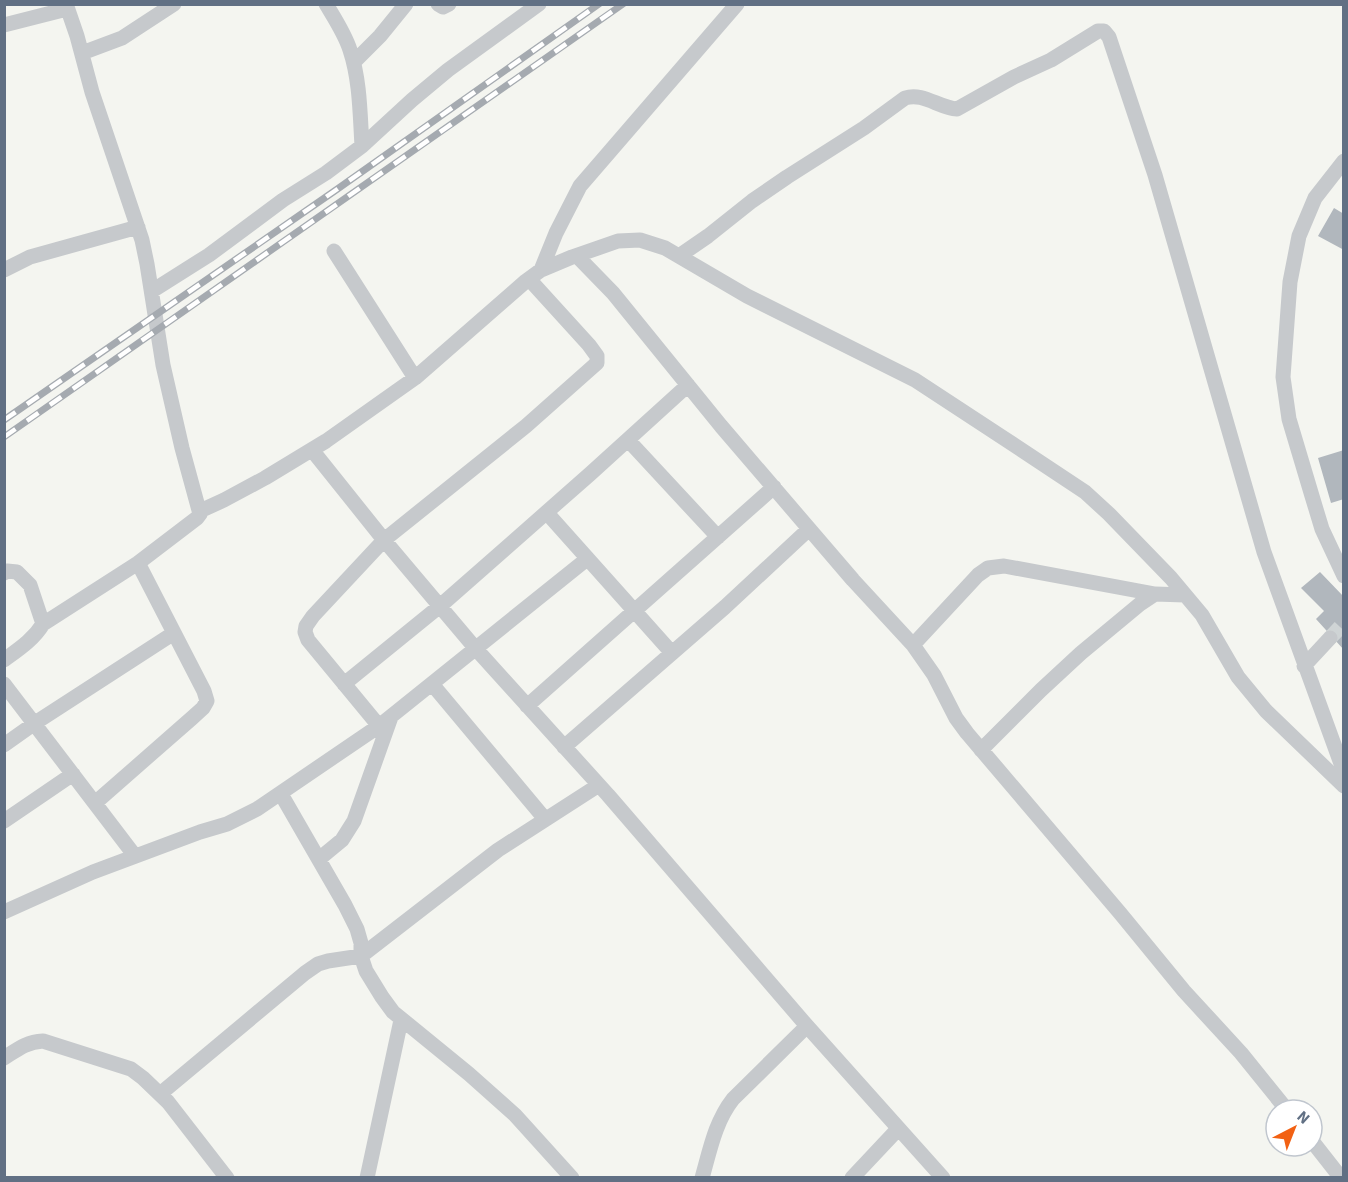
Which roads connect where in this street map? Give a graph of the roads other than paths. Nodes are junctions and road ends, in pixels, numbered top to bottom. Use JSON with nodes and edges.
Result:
{"nodes":[{"id":1,"x":174,"y":4,"type":"edge"},
{"id":2,"x":326,"y":4,"type":"edge"},
{"id":3,"x":406,"y":4,"type":"edge"},
{"id":4,"x":438,"y":4,"type":"edge"},
{"id":5,"x":449,"y":4,"type":"edge"},
{"id":6,"x":737,"y":4,"type":"edge"},
{"id":7,"x":67,"y":7,"type":"edge"},
{"id":8,"x":528,"y":7,"type":"edge"},
{"id":9,"x":4,"y":25,"type":"edge"},
{"id":10,"x":82,"y":52,"type":"junction"},
{"id":11,"x":354,"y":62,"type":"junction"},
{"id":12,"x":362,"y":146,"type":"junction"},
{"id":13,"x":1344,"y":161,"type":"edge"},
{"id":14,"x":138,"y":227,"type":"junction"},
{"id":15,"x":334,"y":251,"type":"dead end"},
{"id":16,"x":577,"y":255,"type":"junction"},
{"id":17,"x":679,"y":256,"type":"junction"},
{"id":18,"x":4,"y":270,"type":"edge"},
{"id":19,"x":535,"y":274,"type":"junction"},
{"id":20,"x":152,"y":291,"type":"junction"},
{"id":21,"x":415,"y":378,"type":"junction"},
{"id":22,"x":688,"y":385,"type":"junction"},
{"id":23,"x":628,"y":440,"type":"junction"},
{"id":24,"x":312,"y":450,"type":"junction"},
{"id":25,"x":774,"y":487,"type":"junction"},
{"id":26,"x":200,"y":511,"type":"junction"},
{"id":27,"x":547,"y":513,"type":"junction"},
{"id":28,"x":809,"y":529,"type":"junction"},
{"id":29,"x":718,"y":537,"type":"junction"},
{"id":30,"x":384,"y":540,"type":"junction"},
{"id":31,"x":588,"y":559,"type":"junction"},
{"id":32,"x":138,"y":563,"type":"junction"},
{"id":33,"x":4,"y":573,"type":"edge"},
{"id":34,"x":1344,"y":576,"type":"edge"},
{"id":35,"x":1155,"y":594,"type":"junction"},
{"id":36,"x":1185,"y":595,"type":"junction"},
{"id":37,"x":440,"y":606,"type":"junction"},
{"id":38,"x":634,"y":612,"type":"junction"},
{"id":39,"x":43,"y":624,"type":"junction"},
{"id":40,"x":174,"y":633,"type":"junction"},
{"id":41,"x":1330,"y":638,"type":"tunnel mouth"},
{"id":42,"x":913,"y":645,"type":"junction"},
{"id":43,"x":476,"y":649,"type":"junction"},
{"id":44,"x":672,"y":653,"type":"junction"},
{"id":45,"x":4,"y":660,"type":"edge"},
{"id":46,"x":1304,"y":666,"type":"junction"},
{"id":47,"x":4,"y":684,"type":"edge"},
{"id":48,"x":344,"y":684,"type":"junction"},
{"id":49,"x":432,"y":684,"type":"junction"},
{"id":50,"x":527,"y":706,"type":"junction"},
{"id":51,"x":385,"y":722,"type":"junction"},
{"id":52,"x":35,"y":723,"type":"junction"},
{"id":53,"x":4,"y":745,"type":"edge"},
{"id":54,"x":564,"y":747,"type":"junction"},
{"id":55,"x":981,"y":750,"type":"junction"},
{"id":56,"x":1344,"y":772,"type":"edge"},
{"id":57,"x":73,"y":774,"type":"junction"},
{"id":58,"x":598,"y":785,"type":"junction"},
{"id":59,"x":1344,"y":786,"type":"edge"},
{"id":60,"x":281,"y":794,"type":"junction"},
{"id":61,"x":95,"y":803,"type":"junction"},
{"id":62,"x":545,"y":819,"type":"junction"},
{"id":63,"x":4,"y":821,"type":"edge"},
{"id":64,"x":135,"y":856,"type":"junction"},
{"id":65,"x":319,"y":859,"type":"junction"},
{"id":66,"x":4,"y":912,"type":"edge"},
{"id":67,"x":361,"y":956,"type":"junction"},
{"id":68,"x":401,"y":1020,"type":"junction"},
{"id":69,"x":807,"y":1026,"type":"junction"},
{"id":70,"x":4,"y":1058,"type":"edge"},
{"id":71,"x":160,"y":1094,"type":"junction"},
{"id":72,"x":1277,"y":1098,"type":"edge"},
{"id":73,"x":898,"y":1129,"type":"junction"},
{"id":74,"x":1324,"y":1156,"type":"edge"},
{"id":75,"x":227,"y":1178,"type":"edge"},
{"id":76,"x":367,"y":1178,"type":"edge"},
{"id":77,"x":572,"y":1178,"type":"edge"},
{"id":78,"x":702,"y":1178,"type":"edge"},
{"id":79,"x":852,"y":1178,"type":"edge"},
{"id":80,"x":943,"y":1178,"type":"edge"},
{"id":81,"x":1341,"y":1178,"type":"edge"}],
"edges":[{"from":1,"to":10,"type":"street"},
{"from":2,"to":11,"type":"street"},
{"from":3,"to":11,"type":"street"},
{"from":4,"to":5,"type":"street"},
{"from":6,"to":19,"type":"street"},
{"from":7,"to":9,"type":"street"},
{"from":7,"to":10,"type":"street"},
{"from":8,"to":12,"type":"street"},
{"from":10,"to":14,"type":"street"},
{"from":11,"to":12,"type":"street"},
{"from":12,"to":20,"type":"street"},
{"from":13,"to":34,"type":"street"},
{"from":14,"to":18,"type":"street"},
{"from":14,"to":20,"type":"street"},
{"from":15,"to":21,"type":"street"},
{"from":16,"to":17,"type":"street"},
{"from":16,"to":19,"type":"street"},
{"from":16,"to":22,"type":"street"},
{"from":17,"to":36,"type":"street"},
{"from":17,"to":46,"type":"street"},
{"from":19,"to":21,"type":"street"},
{"from":19,"to":30,"type":"street"},
{"from":20,"to":26,"type":"street"},
{"from":21,"to":24,"type":"street"},
{"from":22,"to":23,"type":"street"},
{"from":22,"to":25,"type":"street"},
{"from":23,"to":27,"type":"street"},
{"from":23,"to":29,"type":"street"},
{"from":24,"to":26,"type":"street"},
{"from":24,"to":30,"type":"street"},
{"from":25,"to":28,"type":"street"},
{"from":25,"to":29,"type":"street"},
{"from":26,"to":32,"type":"street"},
{"from":27,"to":31,"type":"street"},
{"from":27,"to":37,"type":"street"},
{"from":28,"to":42,"type":"street"},
{"from":28,"to":44,"type":"street"},
{"from":29,"to":38,"type":"street"},
{"from":30,"to":37,"type":"street"},
{"from":30,"to":48,"type":"street"},
{"from":31,"to":38,"type":"street"},
{"from":31,"to":43,"type":"street"},
{"from":32,"to":39,"type":"street"},
{"from":32,"to":40,"type":"street"},
{"from":33,"to":39,"type":"street"},
{"from":35,"to":36,"type":"street"},
{"from":35,"to":42,"type":"street"},
{"from":35,"to":55,"type":"street"},
{"from":36,"to":59,"type":"street"},
{"from":37,"to":43,"type":"street"},
{"from":37,"to":48,"type":"street"},
{"from":38,"to":44,"type":"street"},
{"from":38,"to":50,"type":"street"},
{"from":39,"to":45,"type":"street"},
{"from":40,"to":52,"type":"street"},
{"from":40,"to":61,"type":"street"},
{"from":41,"to":46,"type":"street"},
{"from":42,"to":55,"type":"street"},
{"from":43,"to":49,"type":"street"},
{"from":43,"to":50,"type":"street"},
{"from":44,"to":54,"type":"street"},
{"from":46,"to":56,"type":"street"},
{"from":47,"to":52,"type":"street"},
{"from":48,"to":51,"type":"street"},
{"from":49,"to":51,"type":"street"},
{"from":49,"to":62,"type":"street"},
{"from":50,"to":54,"type":"street"},
{"from":51,"to":60,"type":"street"},
{"from":51,"to":65,"type":"street"},
{"from":52,"to":53,"type":"street"},
{"from":52,"to":57,"type":"street"},
{"from":54,"to":58,"type":"street"},
{"from":55,"to":72,"type":"street"},
{"from":57,"to":61,"type":"street"},
{"from":57,"to":63,"type":"street"},
{"from":58,"to":62,"type":"street"},
{"from":58,"to":69,"type":"street"},
{"from":60,"to":64,"type":"street"},
{"from":60,"to":65,"type":"street"},
{"from":61,"to":64,"type":"street"},
{"from":62,"to":67,"type":"street"},
{"from":64,"to":66,"type":"street"},
{"from":65,"to":67,"type":"street"},
{"from":67,"to":68,"type":"street"},
{"from":67,"to":71,"type":"street"},
{"from":68,"to":76,"type":"street"},
{"from":68,"to":77,"type":"street"},
{"from":69,"to":73,"type":"street"},
{"from":69,"to":78,"type":"street"},
{"from":70,"to":71,"type":"street"},
{"from":71,"to":75,"type":"street"},
{"from":73,"to":79,"type":"street"},
{"from":73,"to":80,"type":"street"},
{"from":74,"to":81,"type":"street"}]}
